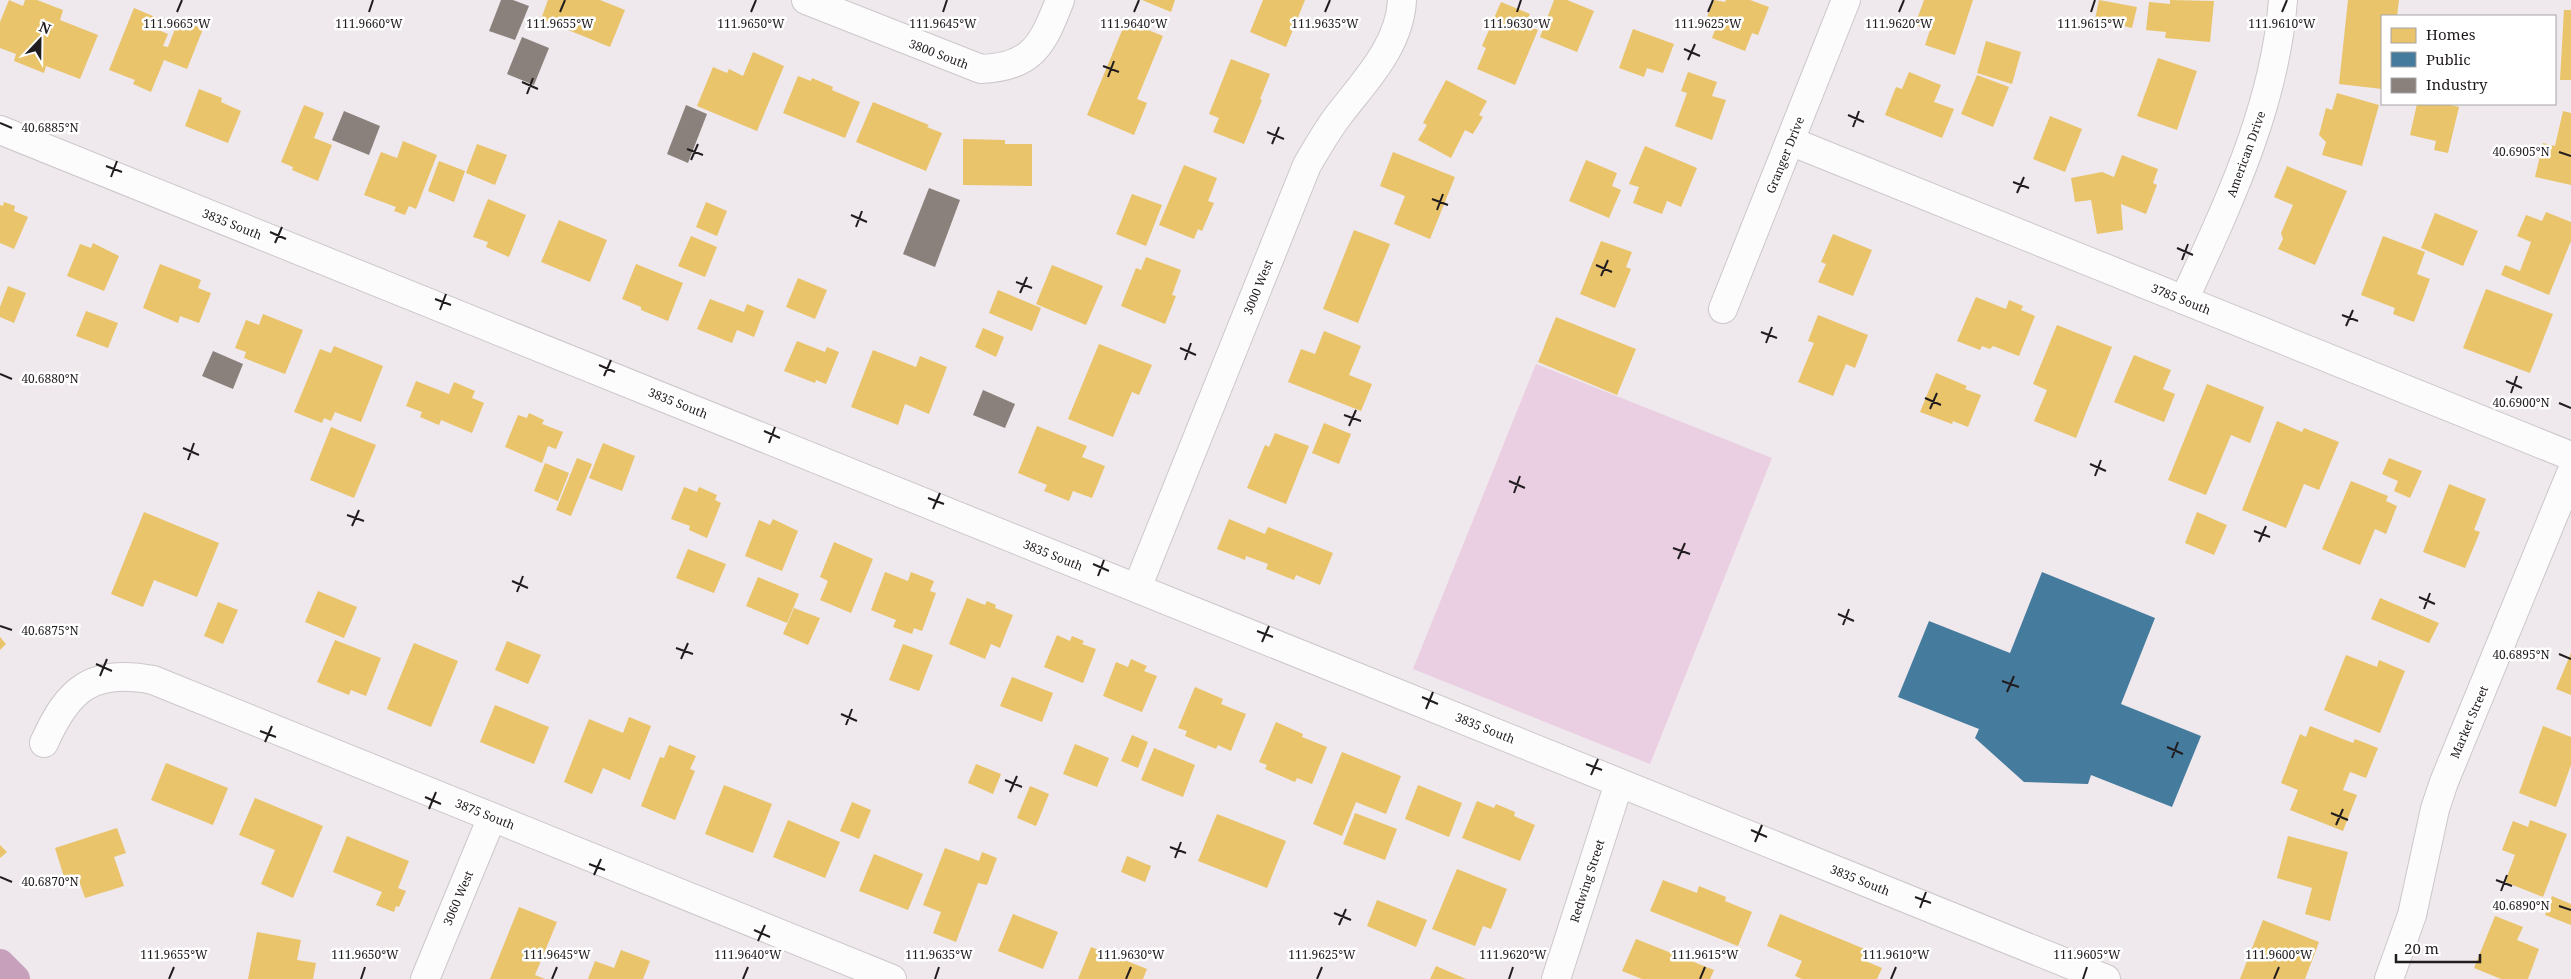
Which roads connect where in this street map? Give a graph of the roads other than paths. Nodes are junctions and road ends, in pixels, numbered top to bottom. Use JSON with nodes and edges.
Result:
{"nodes":[{"id":1,"x":806,"y":0,"type":"edge"},
{"id":2,"x":1060,"y":0,"type":"edge"},
{"id":3,"x":1402,"y":0,"type":"edge"},
{"id":4,"x":1846,"y":0,"type":"edge"},
{"id":5,"x":2283,"y":0,"type":"edge"},
{"id":6,"x":0,"y":130,"type":"edge"},
{"id":7,"x":1790,"y":141,"type":"junction"},
{"id":8,"x":2184,"y":300,"type":"junction"},
{"id":9,"x":1723,"y":309,"type":"dead end"},
{"id":10,"x":2571,"y":456,"type":"edge"},
{"id":11,"x":2571,"y":473,"type":"edge"},
{"id":12,"x":1137,"y":588,"type":"junction"},
{"id":13,"x":44,"y":743,"type":"dead end"},
{"id":14,"x":1619,"y":783,"type":"junction"},
{"id":15,"x":492,"y":817,"type":"junction"},
{"id":16,"x":838,"y":969,"type":"edge"},
{"id":17,"x":425,"y":979,"type":"edge"},
{"id":18,"x":892,"y":979,"type":"edge"},
{"id":19,"x":1556,"y":979,"type":"edge"},
{"id":20,"x":2106,"y":979,"type":"edge"},
{"id":21,"x":2389,"y":979,"type":"edge"}],
"edges":[{"from":1,"to":2,"type":"street","name":"3800 South"},
{"from":3,"to":12,"type":"street","name":"3000 West"},
{"from":4,"to":7,"type":"street","name":"Granger Drive"},
{"from":5,"to":8,"type":"street","name":"American Drive"},
{"from":6,"to":12,"type":"street","name":"3835 South"},
{"from":7,"to":8,"type":"street","name":"3785 South"},
{"from":7,"to":9,"type":"street","name":"Granger Drive"},
{"from":8,"to":10,"type":"street","name":"3785 South"},
{"from":11,"to":21,"type":"street","name":"Market Street"},
{"from":12,"to":14,"type":"street","name":"3835 South"},
{"from":13,"to":15,"type":"street","name":"3875 South"},
{"from":14,"to":19,"type":"street","name":"Redwing Street"},
{"from":14,"to":20,"type":"street","name":"3835 South"},
{"from":15,"to":16,"type":"street","name":"3875 South"},
{"from":15,"to":17,"type":"street","name":"3060 West"},
{"from":16,"to":18,"type":"street","name":"3875 South"}]}
